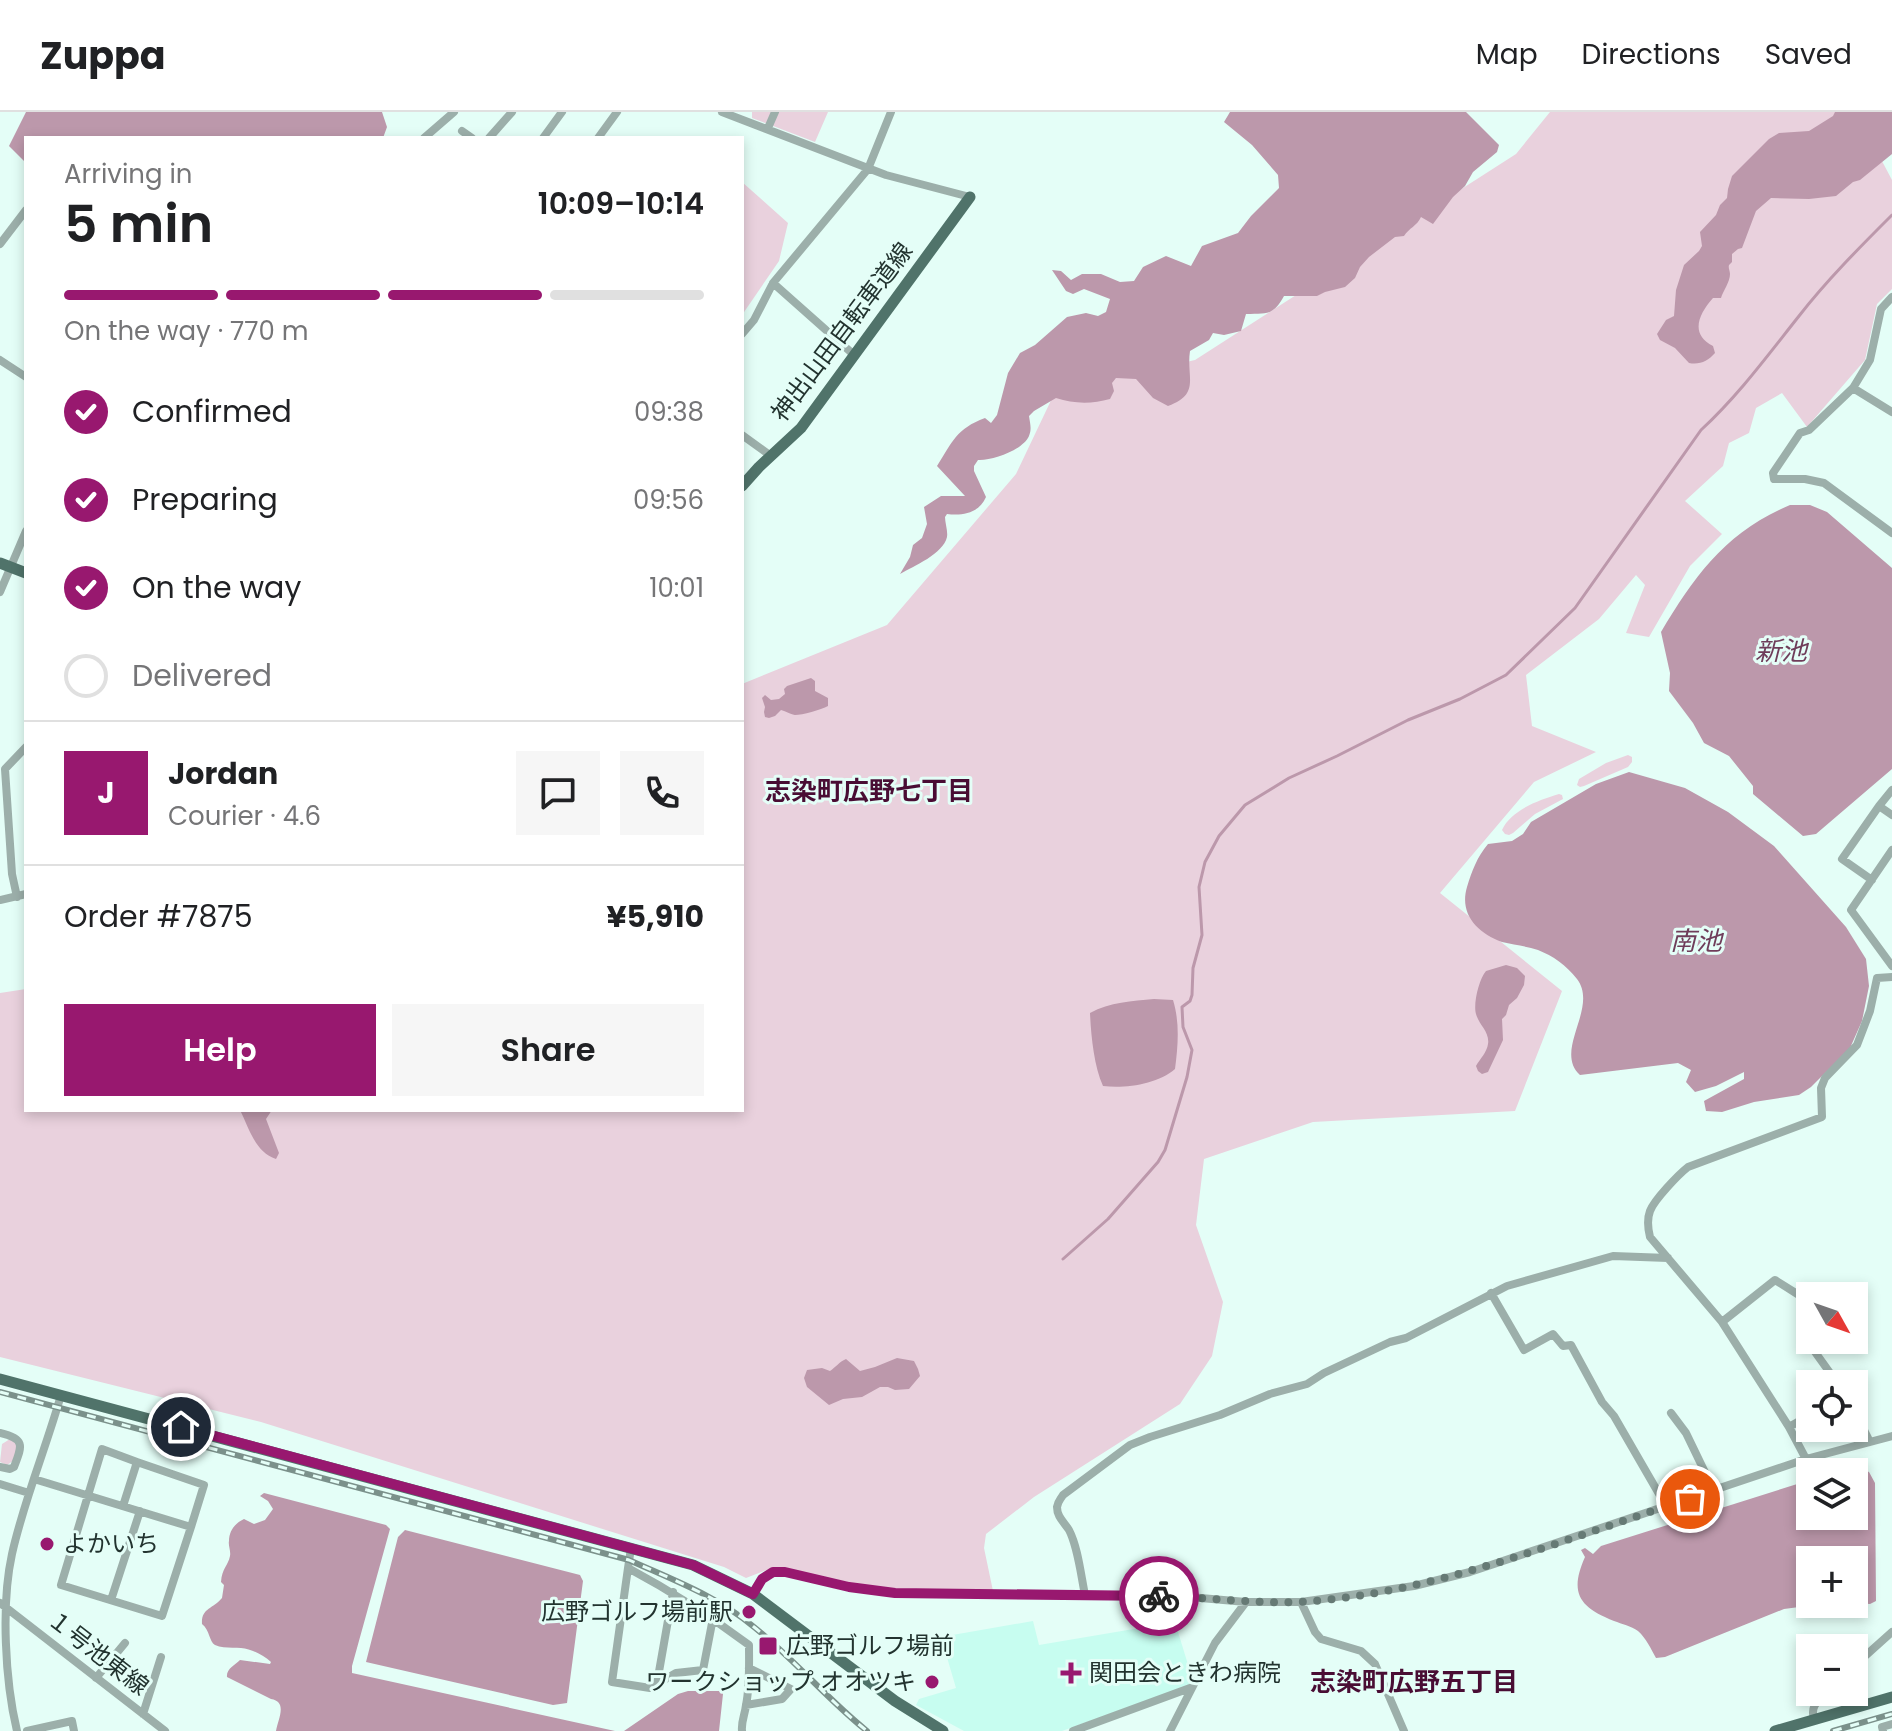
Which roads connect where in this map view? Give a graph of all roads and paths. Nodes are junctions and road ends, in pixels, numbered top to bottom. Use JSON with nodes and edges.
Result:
{"nodes":[{"id":1,"x":454,"y":112,"type":"edge"},
{"id":2,"x":512,"y":112,"type":"edge"},
{"id":3,"x":562,"y":112,"type":"edge"},
{"id":4,"x":617,"y":112,"type":"edge"},
{"id":5,"x":722,"y":112,"type":"edge"},
{"id":6,"x":775,"y":112,"type":"edge"},
{"id":7,"x":891,"y":112,"type":"edge"},
{"id":8,"x":768,"y":128,"type":"junction"},
{"id":9,"x":462,"y":131,"type":"dead end"},
{"id":10,"x":426,"y":136,"type":"edge"},
{"id":11,"x":469,"y":136,"type":"edge"},
{"id":12,"x":491,"y":136,"type":"edge"},
{"id":13,"x":544,"y":136,"type":"edge"},
{"id":14,"x":599,"y":136,"type":"edge"},
{"id":15,"x":868,"y":169,"type":"junction"},
{"id":16,"x":970,"y":197,"type":"joint"},
{"id":17,"x":24,"y":213,"type":"edge"},
{"id":18,"x":0,"y":244,"type":"edge"},
{"id":19,"x":773,"y":283,"type":"junction"},
{"id":20,"x":1892,"y":297,"type":"edge"},
{"id":21,"x":744,"y":332,"type":"edge"},
{"id":22,"x":853,"y":354,"type":"junction"},
{"id":23,"x":0,"y":360,"type":"edge"},
{"id":24,"x":24,"y":376,"type":"edge"},
{"id":25,"x":1853,"y":388,"type":"junction"},
{"id":26,"x":1892,"y":412,"type":"edge"},
{"id":27,"x":744,"y":436,"type":"edge"},
{"id":28,"x":771,"y":456,"type":"junction"},
{"id":29,"x":744,"y":484,"type":"edge"},
{"id":30,"x":1892,"y":533,"type":"edge"},
{"id":31,"x":24,"y":534,"type":"edge"},
{"id":32,"x":5,"y":564,"type":"edge"},
{"id":33,"x":24,"y":572,"type":"edge"},
{"id":34,"x":0,"y":592,"type":"edge"},
{"id":35,"x":24,"y":749,"type":"edge"},
{"id":36,"x":1892,"y":790,"type":"edge"},
{"id":37,"x":1879,"y":806,"type":"junction"},
{"id":38,"x":1892,"y":815,"type":"edge"},
{"id":39,"x":1892,"y":850,"type":"edge"},
{"id":40,"x":1872,"y":880,"type":"junction"},
{"id":41,"x":22,"y":896,"type":"edge"},
{"id":42,"x":0,"y":900,"type":"edge"},
{"id":43,"x":1892,"y":966,"type":"edge"},
{"id":44,"x":1892,"y":977,"type":"edge"},
{"id":45,"x":1668,"y":1258,"type":"junction"},
{"id":46,"x":1491,"y":1293,"type":"junction"},
{"id":47,"x":1796,"y":1293,"type":"edge"},
{"id":48,"x":1722,"y":1322,"type":"junction"},
{"id":49,"x":0,"y":1379,"type":"edge"},
{"id":50,"x":61,"y":1395,"type":"junction"},
{"id":51,"x":1671,"y":1413,"type":"dead end"},
{"id":52,"x":1796,"y":1423,"type":"edge"},
{"id":53,"x":1789,"y":1427,"type":"junction"},
{"id":54,"x":0,"y":1433,"type":"edge"},
{"id":55,"x":1892,"y":1436,"type":"edge"},
{"id":56,"x":1868,"y":1438,"type":"edge"},
{"id":57,"x":1870,"y":1442,"type":"junction"},
{"id":58,"x":1805,"y":1458,"type":"edge"},
{"id":59,"x":1810,"y":1458,"type":"edge"},
{"id":60,"x":137,"y":1462,"type":"junction"},
{"id":61,"x":1796,"y":1462,"type":"edge"},
{"id":62,"x":0,"y":1467,"type":"edge"},
{"id":63,"x":34,"y":1479,"type":"junction"},
{"id":64,"x":0,"y":1484,"type":"edge"},
{"id":65,"x":1714,"y":1491,"type":"junction"},
{"id":66,"x":29,"y":1493,"type":"junction"},
{"id":67,"x":88,"y":1495,"type":"junction"},
{"id":68,"x":123,"y":1506,"type":"junction"},
{"id":69,"x":1666,"y":1506,"type":"junction"},
{"id":70,"x":140,"y":1511,"type":"junction"},
{"id":71,"x":191,"y":1527,"type":"junction"},
{"id":72,"x":631,"y":1548,"type":"junction"},
{"id":73,"x":628,"y":1568,"type":"junction"},
{"id":74,"x":673,"y":1592,"type":"junction"},
{"id":75,"x":753,"y":1594,"type":"junction"},
{"id":76,"x":1085,"y":1595,"type":"junction"},
{"id":77,"x":111,"y":1600,"type":"junction"},
{"id":78,"x":1246,"y":1602,"type":"junction"},
{"id":79,"x":1301,"y":1602,"type":"junction"},
{"id":80,"x":3,"y":1605,"type":"edge"},
{"id":81,"x":713,"y":1618,"type":"junction"},
{"id":82,"x":1892,"y":1632,"type":"edge"},
{"id":83,"x":125,"y":1643,"type":"dead end"},
{"id":84,"x":1868,"y":1653,"type":"edge"},
{"id":85,"x":161,"y":1657,"type":"dead end"},
{"id":86,"x":749,"y":1668,"type":"junction"},
{"id":87,"x":96,"y":1678,"type":"junction"},
{"id":88,"x":657,"y":1683,"type":"junction"},
{"id":89,"x":1190,"y":1688,"type":"junction"},
{"id":90,"x":1892,"y":1697,"type":"edge"},
{"id":91,"x":746,"y":1705,"type":"junction"},
{"id":92,"x":1814,"y":1706,"type":"edge"},
{"id":93,"x":143,"y":1714,"type":"junction"},
{"id":94,"x":1814,"y":1719,"type":"junction"},
{"id":95,"x":1892,"y":1724,"type":"edge"},
{"id":96,"x":1796,"y":1728,"type":"edge"},
{"id":97,"x":17,"y":1731,"type":"edge"},
{"id":98,"x":27,"y":1731,"type":"edge"},
{"id":99,"x":74,"y":1731,"type":"edge"},
{"id":100,"x":165,"y":1731,"type":"edge"},
{"id":101,"x":742,"y":1731,"type":"edge"},
{"id":102,"x":943,"y":1731,"type":"edge"},
{"id":103,"x":1073,"y":1731,"type":"edge"},
{"id":104,"x":1170,"y":1731,"type":"edge"},
{"id":105,"x":1404,"y":1731,"type":"edge"},
{"id":106,"x":1775,"y":1731,"type":"edge"},
{"id":107,"x":1883,"y":1731,"type":"edge"}],
"edges":[{"from":1,"to":10,"type":"street"},
{"from":2,"to":12,"type":"street"},
{"from":3,"to":13,"type":"street"},
{"from":4,"to":14,"type":"street"},
{"from":5,"to":8,"type":"street"},
{"from":6,"to":8,"type":"street"},
{"from":7,"to":15,"type":"street"},
{"from":8,"to":15,"type":"street"},
{"from":9,"to":11,"type":"street"},
{"from":15,"to":16,"type":"street"},
{"from":15,"to":19,"type":"street"},
{"from":16,"to":22,"type":"main road","name":"神出山田自転車道線"},
{"from":17,"to":18,"type":"street"},
{"from":19,"to":21,"type":"street"},
{"from":19,"to":22,"type":"street"},
{"from":20,"to":25,"type":"street"},
{"from":22,"to":28,"type":"main road","name":"神出山田自転車道線"},
{"from":23,"to":24,"type":"street"},
{"from":25,"to":26,"type":"street"},
{"from":25,"to":30,"type":"street"},
{"from":27,"to":28,"type":"street"},
{"from":28,"to":29,"type":"main road","name":"神出山田自転車道線"},
{"from":31,"to":32,"type":"street"},
{"from":32,"to":33,"type":"main road"},
{"from":32,"to":34,"type":"street"},
{"from":35,"to":41,"type":"street"},
{"from":36,"to":37,"type":"street"},
{"from":37,"to":38,"type":"street"},
{"from":37,"to":40,"type":"street"},
{"from":39,"to":40,"type":"street"},
{"from":40,"to":43,"type":"street"},
{"from":41,"to":42,"type":"street"},
{"from":44,"to":45,"type":"street"},
{"from":45,"to":46,"type":"street"},
{"from":45,"to":48,"type":"street"},
{"from":46,"to":69,"type":"street"},
{"from":46,"to":76,"type":"street"},
{"from":47,"to":48,"type":"street"},
{"from":48,"to":53,"type":"street"},
{"from":49,"to":50,"type":"main road"},
{"from":50,"to":63,"type":"street"},
{"from":50,"to":72,"type":"main road"},
{"from":51,"to":65,"type":"street"},
{"from":52,"to":53,"type":"street"},
{"from":53,"to":58,"type":"street"},
{"from":54,"to":62,"type":"street"},
{"from":55,"to":57,"type":"street"},
{"from":56,"to":57,"type":"street"},
{"from":57,"to":59,"type":"street"},
{"from":60,"to":67,"type":"street"},
{"from":60,"to":68,"type":"street"},
{"from":60,"to":71,"type":"street"},
{"from":61,"to":65,"type":"street"},
{"from":63,"to":66,"type":"street"},
{"from":63,"to":67,"type":"street"},
{"from":64,"to":66,"type":"street"},
{"from":65,"to":69,"type":"street"},
{"from":66,"to":80,"type":"street"},
{"from":67,"to":68,"type":"street"},
{"from":67,"to":77,"type":"street"},
{"from":68,"to":70,"type":"street"},
{"from":69,"to":79,"type":"street"},
{"from":70,"to":71,"type":"street"},
{"from":70,"to":77,"type":"street"},
{"from":71,"to":77,"type":"street"},
{"from":72,"to":73,"type":"street"},
{"from":72,"to":75,"type":"main road"},
{"from":73,"to":74,"type":"street"},
{"from":73,"to":88,"type":"street"},
{"from":74,"to":81,"type":"street"},
{"from":74,"to":88,"type":"street"},
{"from":75,"to":76,"type":"street"},
{"from":75,"to":102,"type":"main road"},
{"from":76,"to":78,"type":"street"},
{"from":78,"to":79,"type":"street"},
{"from":78,"to":89,"type":"street"},
{"from":79,"to":105,"type":"street"},
{"from":80,"to":87,"type":"street","name":"１号池東線"},
{"from":80,"to":97,"type":"street"},
{"from":81,"to":86,"type":"street"},
{"from":81,"to":88,"type":"street"},
{"from":82,"to":84,"type":"street"},
{"from":83,"to":87,"type":"street"},
{"from":85,"to":93,"type":"street"},
{"from":86,"to":91,"type":"street"},
{"from":86,"to":91,"type":"street"},
{"from":87,"to":93,"type":"street","name":"１号池東線"},
{"from":89,"to":103,"type":"street"},
{"from":89,"to":104,"type":"street"},
{"from":90,"to":94,"type":"main road"},
{"from":91,"to":101,"type":"street"},
{"from":92,"to":94,"type":"street"},
{"from":93,"to":100,"type":"street","name":"１号池東線"},
{"from":94,"to":96,"type":"main road"},
{"from":95,"to":107,"type":"street"},
{"from":96,"to":106,"type":"main road"},
{"from":98,"to":99,"type":"street"}]}
